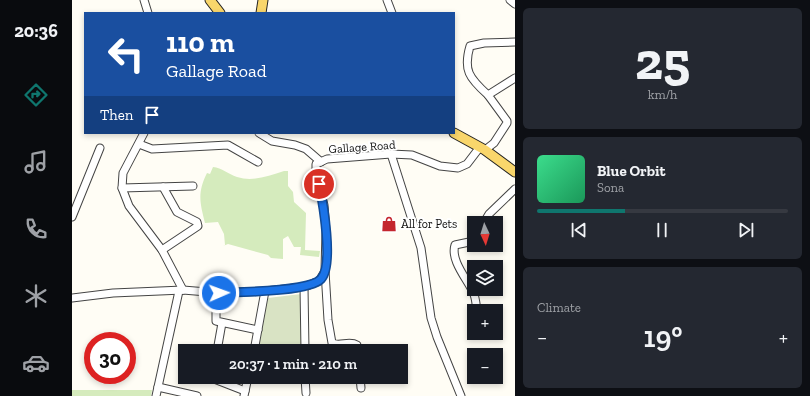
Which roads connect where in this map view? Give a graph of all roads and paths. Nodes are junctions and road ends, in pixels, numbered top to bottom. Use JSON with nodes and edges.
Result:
{"nodes":[{"id":1,"x":144,"y":0,"type":"edge"},
{"id":2,"x":210,"y":0,"type":"edge"},
{"id":3,"x":263,"y":0,"type":"edge"},
{"id":4,"x":387,"y":0,"type":"edge"},
{"id":5,"x":510,"y":0,"type":"edge"},
{"id":6,"x":515,"y":4,"type":"edge"},
{"id":7,"x":148,"y":12,"type":"edge"},
{"id":8,"x":219,"y":12,"type":"edge"},
{"id":9,"x":261,"y":12,"type":"edge"},
{"id":10,"x":392,"y":12,"type":"edge"},
{"id":11,"x":515,"y":42,"type":"edge"},
{"id":12,"x":515,"y":78,"type":"edge"},
{"id":13,"x":488,"y":95,"type":"junction"},
{"id":14,"x":144,"y":134,"type":"edge"},
{"id":15,"x":262,"y":134,"type":"edge"},
{"id":16,"x":455,"y":134,"type":"edge"},
{"id":17,"x":139,"y":144,"type":"junction"},
{"id":18,"x":100,"y":148,"type":"dead end"},
{"id":19,"x":482,"y":149,"type":"junction"},
{"id":20,"x":391,"y":154,"type":"junction"},
{"id":21,"x":258,"y":162,"type":"dead end"},
{"id":22,"x":321,"y":162,"type":"junction"},
{"id":23,"x":515,"y":172,"type":"edge"},
{"id":24,"x":194,"y":186,"type":"dead end"},
{"id":25,"x":163,"y":187,"type":"junction"},
{"id":26,"x":122,"y":188,"type":"junction"},
{"id":27,"x":515,"y":189,"type":"edge"},
{"id":28,"x":488,"y":216,"type":"edge"},
{"id":29,"x":72,"y":217,"type":"edge"},
{"id":30,"x":467,"y":243,"type":"edge"},
{"id":31,"x":162,"y":250,"type":"junction"},
{"id":32,"x":325,"y":271,"type":"junction"},
{"id":33,"x":304,"y":287,"type":"junction"},
{"id":34,"x":181,"y":290,"type":"junction"},
{"id":35,"x":265,"y":291,"type":"junction"},
{"id":36,"x":219,"y":293,"type":"junction"},
{"id":37,"x":72,"y":298,"type":"edge"},
{"id":38,"x":476,"y":304,"type":"edge"},
{"id":39,"x":222,"y":323,"type":"junction"},
{"id":40,"x":258,"y":330,"type":"junction"},
{"id":41,"x":218,"y":344,"type":"edge"},
{"id":42,"x":255,"y":344,"type":"edge"},
{"id":43,"x":305,"y":344,"type":"edge"},
{"id":44,"x":335,"y":344,"type":"edge"},
{"id":45,"x":335,"y":344,"type":"edge"},
{"id":46,"x":356,"y":344,"type":"edge"},
{"id":47,"x":225,"y":384,"type":"edge"},
{"id":48,"x":306,"y":384,"type":"edge"},
{"id":49,"x":361,"y":384,"type":"edge"},
{"id":50,"x":158,"y":386,"type":"junction"},
{"id":51,"x":361,"y":388,"type":"dead end"},
{"id":52,"x":244,"y":393,"type":"edge"},
{"id":53,"x":306,"y":393,"type":"dead end"},
{"id":54,"x":184,"y":395,"type":"edge"},
{"id":55,"x":156,"y":396,"type":"edge"},
{"id":56,"x":197,"y":396,"type":"edge"},
{"id":57,"x":461,"y":396,"type":"edge"}],
"edges":[{"from":1,"to":7,"type":"street"},
{"from":2,"to":8,"type":"main road"},
{"from":3,"to":9,"type":"main road"},
{"from":4,"to":10,"type":"street"},
{"from":5,"to":6,"type":"street"},
{"from":11,"to":13,"type":"street"},
{"from":12,"to":13,"type":"street"},
{"from":13,"to":19,"type":"street","name":"Gallage Road"},
{"from":14,"to":17,"type":"street"},
{"from":15,"to":22,"type":"street"},
{"from":16,"to":19,"type":"main road"},
{"from":17,"to":21,"type":"street"},
{"from":17,"to":26,"type":"street"},
{"from":18,"to":29,"type":"street"},
{"from":19,"to":20,"type":"street","name":"Gallage Road"},
{"from":19,"to":23,"type":"main road"},
{"from":20,"to":22,"type":"street","name":"Gallage Road"},
{"from":20,"to":57,"type":"street"},
{"from":22,"to":32,"type":"street","name":"Gallage Road"},
{"from":24,"to":25,"type":"street"},
{"from":25,"to":26,"type":"street"},
{"from":25,"to":31,"type":"street"},
{"from":26,"to":31,"type":"street"},
{"from":27,"to":28,"type":"street"},
{"from":30,"to":38,"type":"street"},
{"from":31,"to":34,"type":"street"},
{"from":32,"to":33,"type":"street"},
{"from":32,"to":44,"type":"street"},
{"from":33,"to":35,"type":"street"},
{"from":33,"to":43,"type":"street"},
{"from":34,"to":36,"type":"street"},
{"from":34,"to":37,"type":"street"},
{"from":34,"to":50,"type":"street"},
{"from":35,"to":36,"type":"street"},
{"from":35,"to":40,"type":"street"},
{"from":36,"to":39,"type":"street"},
{"from":39,"to":40,"type":"street"},
{"from":39,"to":41,"type":"street"},
{"from":40,"to":42,"type":"street"},
{"from":45,"to":46,"type":"street"},
{"from":47,"to":52,"type":"street"},
{"from":48,"to":53,"type":"street"},
{"from":49,"to":51,"type":"street"},
{"from":50,"to":54,"type":"street"},
{"from":50,"to":55,"type":"street"},
{"from":54,"to":56,"type":"street"}]}
